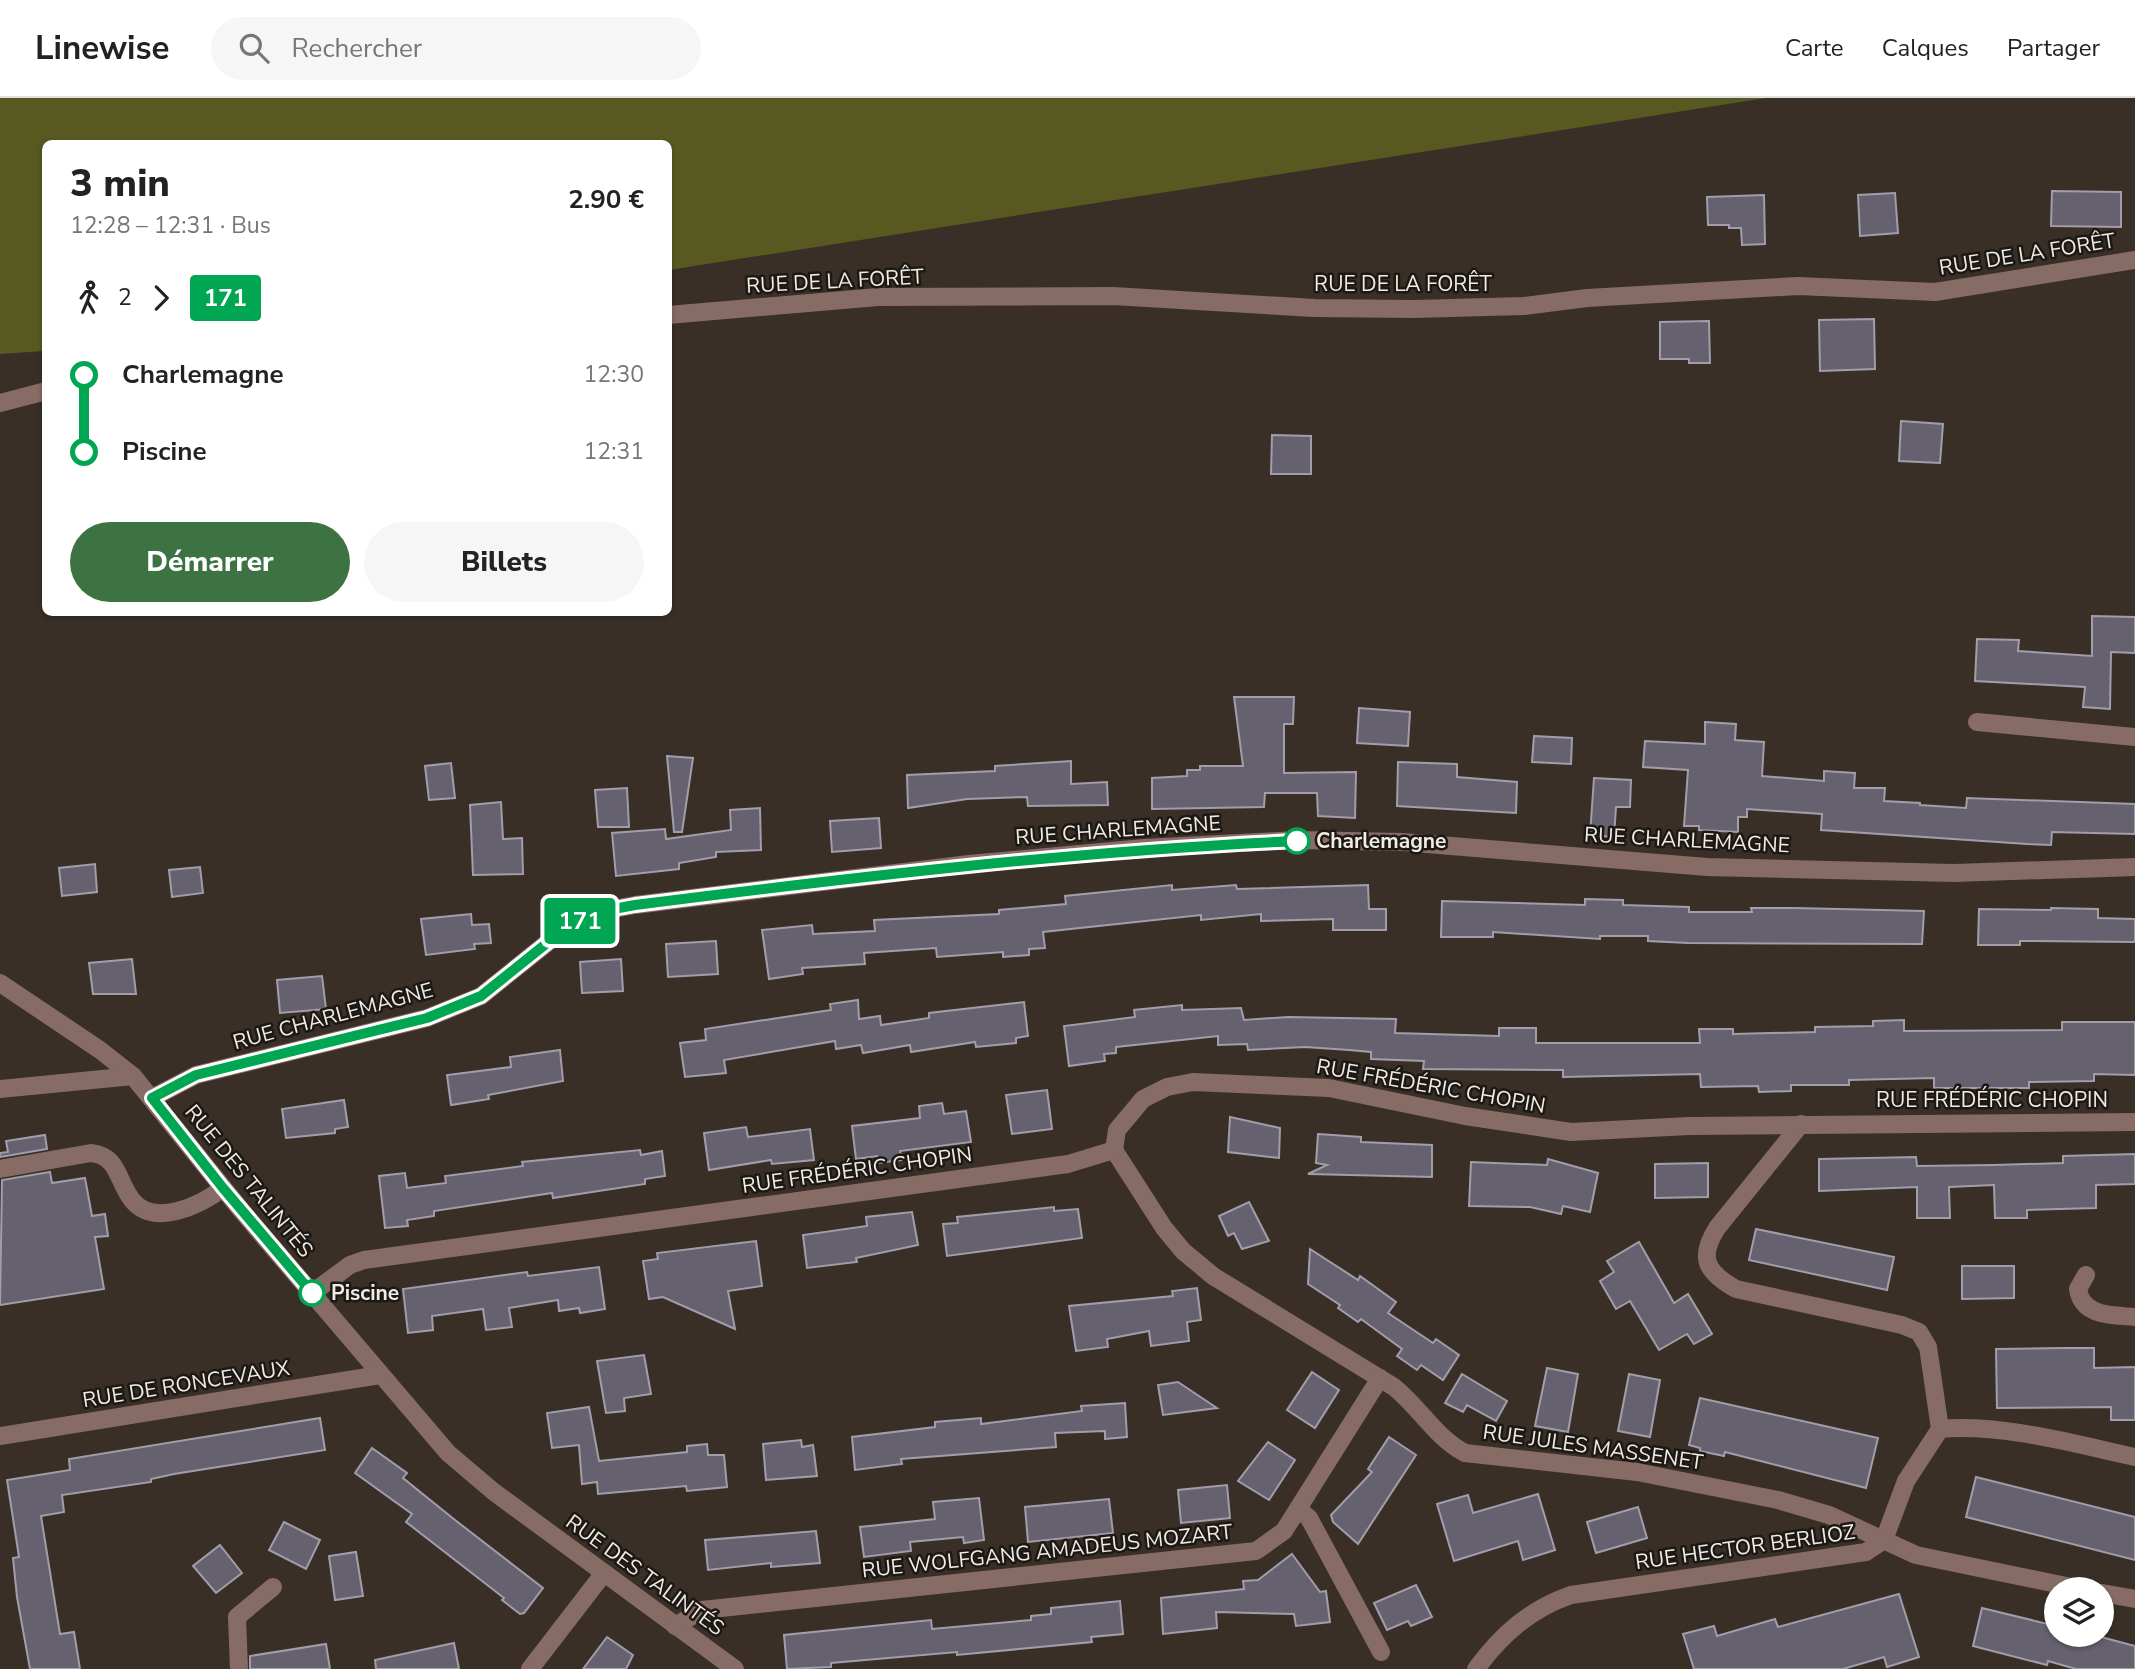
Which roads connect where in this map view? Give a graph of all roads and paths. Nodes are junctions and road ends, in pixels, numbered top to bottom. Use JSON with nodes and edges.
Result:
{"nodes":[{"id":1,"x":2135,"y":260,"type":"edge"},
{"id":2,"x":672,"y":315,"type":"edge"},
{"id":3,"x":42,"y":392,"type":"edge"},
{"id":4,"x":0,"y":403,"type":"edge"},
{"id":5,"x":1977,"y":722,"type":"dead end"},
{"id":6,"x":2135,"y":737,"type":"edge"},
{"id":7,"x":2135,"y":867,"type":"edge"},
{"id":8,"x":0,"y":983,"type":"edge"},
{"id":9,"x":132,"y":1076,"type":"junction"},
{"id":10,"x":0,"y":1089,"type":"edge"},
{"id":11,"x":152,"y":1098,"type":"junction"},
{"id":12,"x":2135,"y":1122,"type":"edge"},
{"id":13,"x":1801,"y":1124,"type":"junction"},
{"id":14,"x":1114,"y":1150,"type":"junction"},
{"id":15,"x":0,"y":1169,"type":"edge"},
{"id":16,"x":223,"y":1188,"type":"junction"},
{"id":17,"x":2085,"y":1275,"type":"dead end"},
{"id":18,"x":312,"y":1293,"type":"junction"},
{"id":19,"x":2135,"y":1317,"type":"edge"},
{"id":20,"x":380,"y":1375,"type":"junction"},
{"id":21,"x":1380,"y":1378,"type":"junction"},
{"id":22,"x":1940,"y":1429,"type":"junction"},
{"id":23,"x":0,"y":1436,"type":"edge"},
{"id":24,"x":2135,"y":1457,"type":"edge"},
{"id":25,"x":1298,"y":1509,"type":"junction"},
{"id":26,"x":1884,"y":1541,"type":"junction"},
{"id":27,"x":604,"y":1573,"type":"junction"},
{"id":28,"x":2044,"y":1581,"type":"edge"},
{"id":29,"x":273,"y":1587,"type":"dead end"},
{"id":30,"x":2114,"y":1595,"type":"edge"},
{"id":31,"x":2135,"y":1599,"type":"edge"},
{"id":32,"x":675,"y":1626,"type":"junction"},
{"id":33,"x":1381,"y":1653,"type":"dead end"},
{"id":34,"x":239,"y":1669,"type":"edge"},
{"id":35,"x":530,"y":1669,"type":"edge"},
{"id":36,"x":735,"y":1669,"type":"edge"},
{"id":37,"x":1476,"y":1669,"type":"edge"}],
"edges":[{"from":1,"to":2,"type":"street","name":"RUE DE LA FORÊT"},
{"from":3,"to":4,"type":"street"},
{"from":5,"to":6,"type":"street"},
{"from":7,"to":11,"type":"street","name":"RUE CHARLEMAGNE"},
{"from":8,"to":9,"type":"street","name":"RUE DES TALINTÉS"},
{"from":9,"to":10,"type":"street"},
{"from":9,"to":11,"type":"street","name":"RUE DES TALINTÉS"},
{"from":11,"to":16,"type":"street","name":"RUE DES TALINTÉS"},
{"from":12,"to":13,"type":"street","name":"RUE FRÉDÉRIC CHOPIN"},
{"from":13,"to":14,"type":"street","name":"RUE FRÉDÉRIC CHOPIN"},
{"from":13,"to":22,"type":"street"},
{"from":14,"to":18,"type":"street","name":"RUE FRÉDÉRIC CHOPIN"},
{"from":14,"to":21,"type":"street","name":"RUE JULES MASSENET"},
{"from":15,"to":16,"type":"street"},
{"from":16,"to":18,"type":"street","name":"RUE DES TALINTÉS"},
{"from":17,"to":19,"type":"street"},
{"from":18,"to":20,"type":"street","name":"RUE DES TALINTÉS"},
{"from":20,"to":23,"type":"street","name":"RUE DE RONCEVAUX"},
{"from":20,"to":27,"type":"street","name":"RUE DES TALINTÉS"},
{"from":21,"to":25,"type":"street","name":"RUE WOLFGANG AMADEUS MOZART"},
{"from":21,"to":26,"type":"street","name":"RUE JULES MASSENET"},
{"from":22,"to":24,"type":"street"},
{"from":22,"to":26,"type":"street"},
{"from":25,"to":32,"type":"street","name":"RUE WOLFGANG AMADEUS MOZART"},
{"from":25,"to":33,"type":"street"},
{"from":26,"to":28,"type":"street","name":"RUE HECTOR BERLIOZ"},
{"from":26,"to":37,"type":"street","name":"RUE HECTOR BERLIOZ"},
{"from":27,"to":32,"type":"street","name":"RUE DES TALINTÉS"},
{"from":27,"to":35,"type":"street"},
{"from":29,"to":34,"type":"street"},
{"from":30,"to":31,"type":"street"},
{"from":32,"to":36,"type":"street","name":"RUE DES TALINTÉS"}]}
